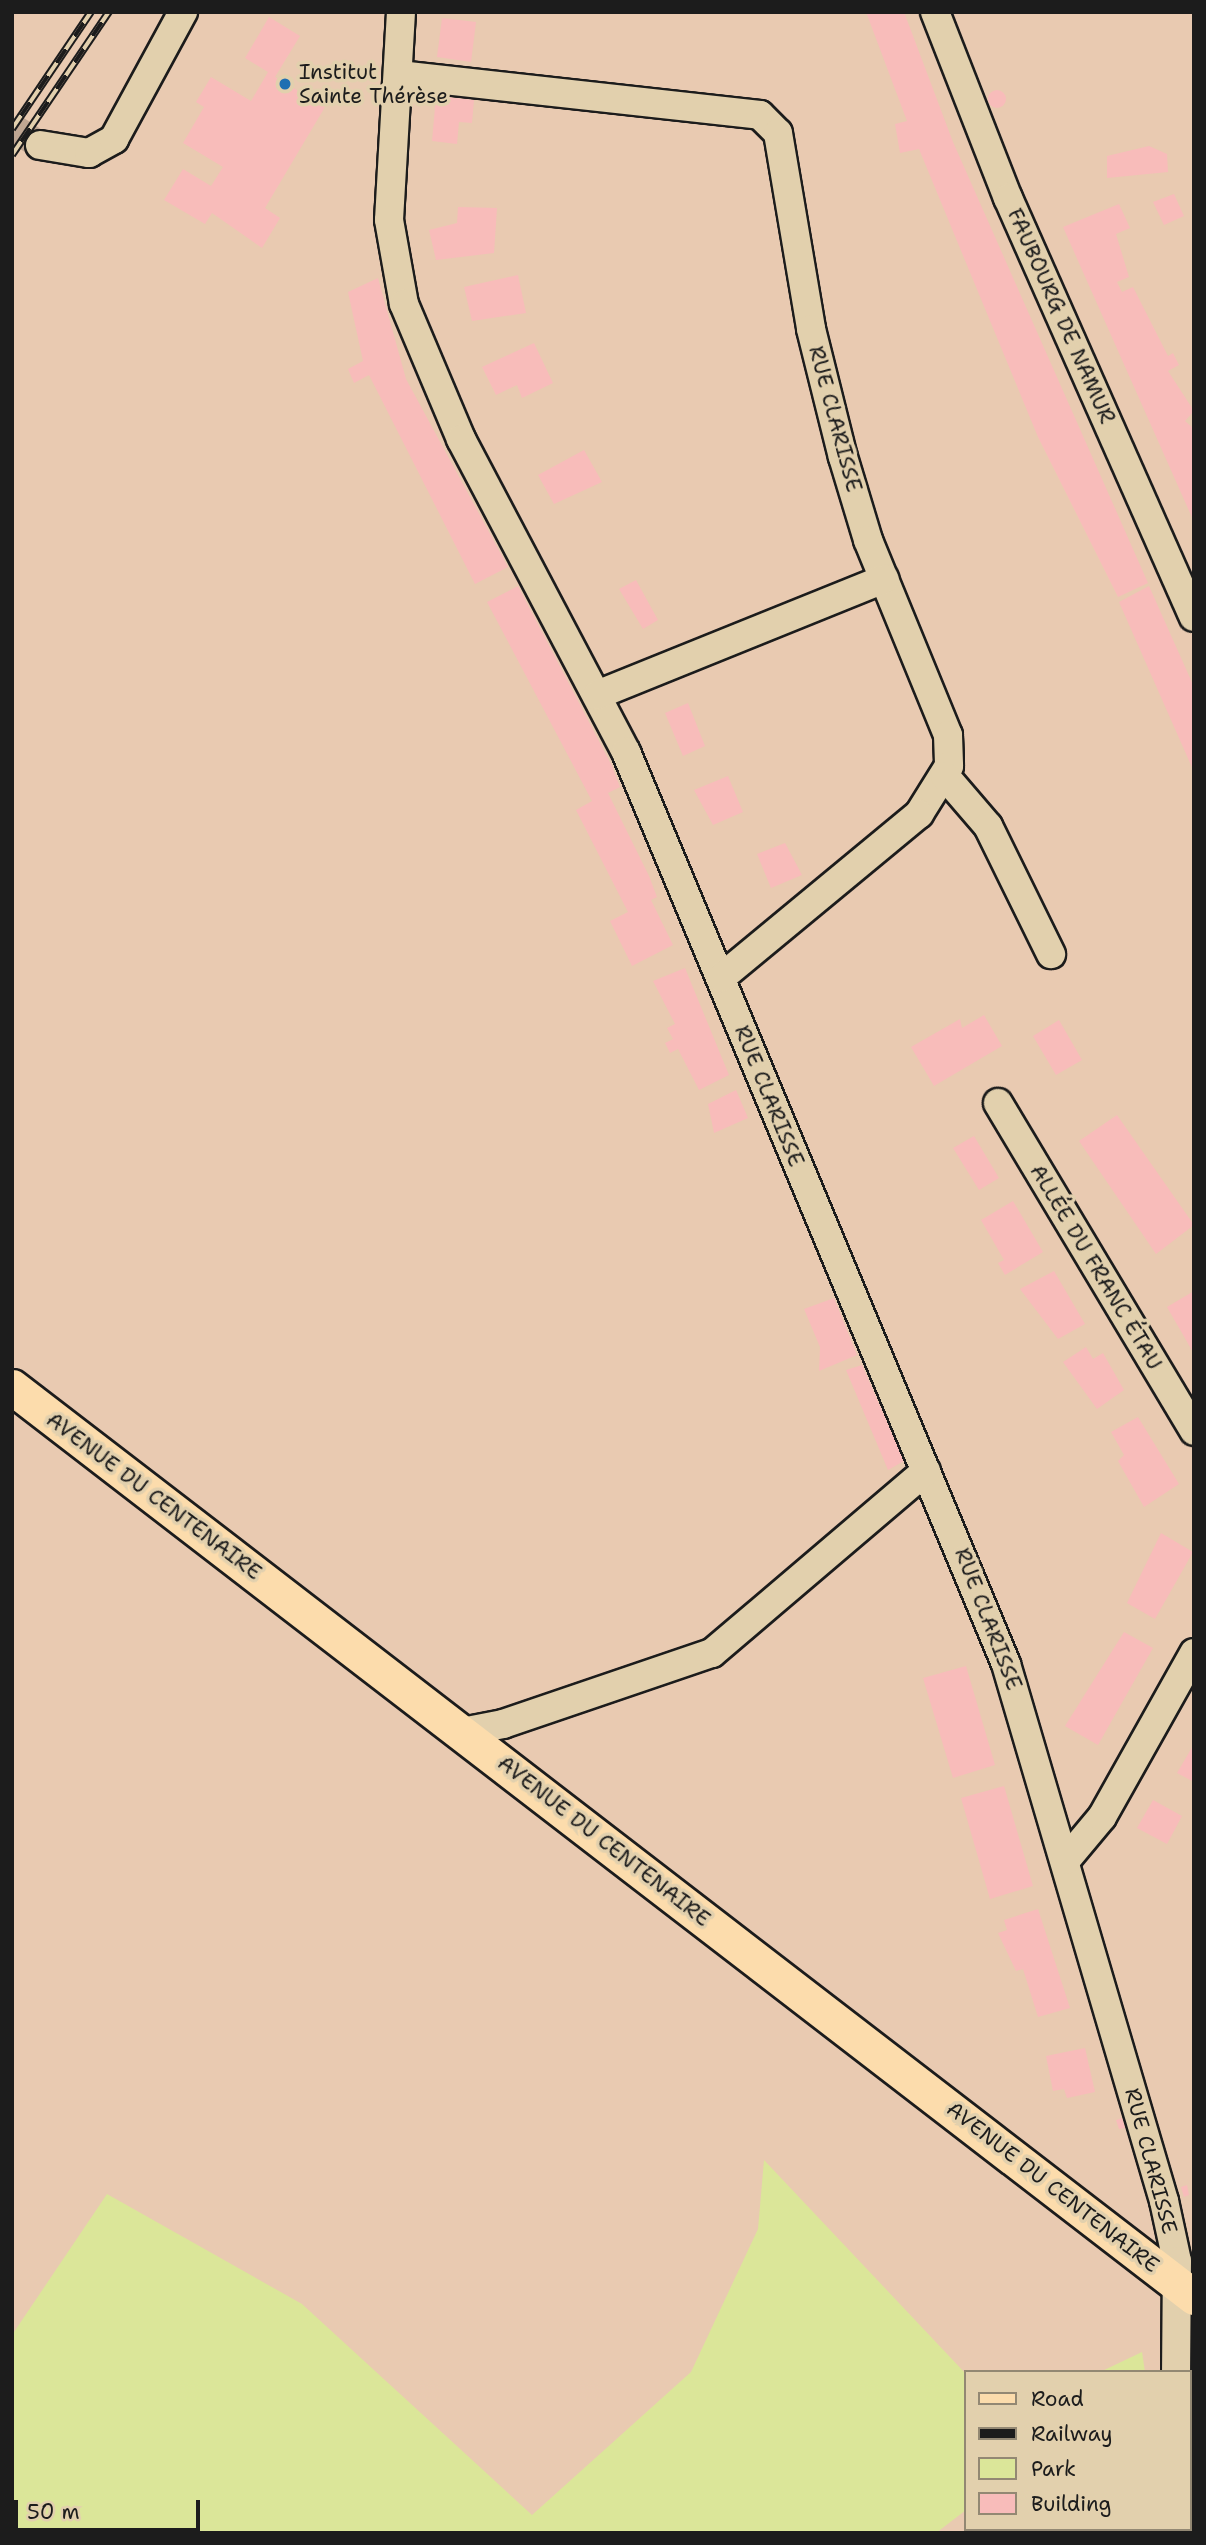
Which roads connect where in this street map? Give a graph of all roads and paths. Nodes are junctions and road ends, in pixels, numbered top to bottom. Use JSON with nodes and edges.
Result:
{"nodes":[{"id":1,"x":183,"y":12,"type":"edge"},
{"id":2,"x":401,"y":12,"type":"edge"},
{"id":3,"x":934,"y":12,"type":"edge"},
{"id":4,"x":399,"y":75,"type":"junction"},
{"id":5,"x":40,"y":145,"type":"tunnel mouth"},
{"id":6,"x":884,"y":579,"type":"junction"},
{"id":7,"x":1194,"y":617,"type":"edge"},
{"id":8,"x":597,"y":695,"type":"junction"},
{"id":9,"x":945,"y":776,"type":"junction"},
{"id":10,"x":1051,"y":954,"type":"dead end"},
{"id":11,"x":721,"y":978,"type":"junction"},
{"id":12,"x":998,"y":1103,"type":"dead end"},
{"id":13,"x":12,"y":1387,"type":"edge"},
{"id":14,"x":1194,"y":1431,"type":"edge"},
{"id":15,"x":926,"y":1471,"type":"junction"},
{"id":16,"x":1194,"y":1653,"type":"edge"},
{"id":17,"x":462,"y":1732,"type":"junction"},
{"id":18,"x":1066,"y":1860,"type":"junction"},
{"id":19,"x":1186,"y":2291,"type":"edge"},
{"id":20,"x":1176,"y":2370,"type":"edge"}],
"edges":[{"from":1,"to":5,"type":"street"},
{"from":2,"to":4,"type":"street","name":"RUE CLARISSE"},
{"from":3,"to":7,"type":"street","name":"FAUBOURG DE NAMUR"},
{"from":4,"to":6,"type":"street","name":"RUE CLARISSE"},
{"from":4,"to":8,"type":"street","name":"RUE CLARISSE"},
{"from":6,"to":8,"type":"street"},
{"from":6,"to":9,"type":"street","name":"RUE CLARISSE"},
{"from":8,"to":11,"type":"street","name":"RUE CLARISSE"},
{"from":9,"to":10,"type":"street"},
{"from":9,"to":11,"type":"street"},
{"from":11,"to":15,"type":"street","name":"RUE CLARISSE"},
{"from":12,"to":14,"type":"street","name":"ALLÉE DU FRANC ÉTAU"},
{"from":13,"to":17,"type":"main road","name":"AVENUE DU CENTENAIRE"},
{"from":15,"to":17,"type":"street"},
{"from":15,"to":18,"type":"street","name":"RUE CLARISSE"},
{"from":16,"to":18,"type":"street"},
{"from":17,"to":19,"type":"main road","name":"AVENUE DU CENTENAIRE"},
{"from":18,"to":19,"type":"street","name":"RUE CLARISSE"},
{"from":19,"to":20,"type":"street","name":"RUE CLARISSE"}]}
